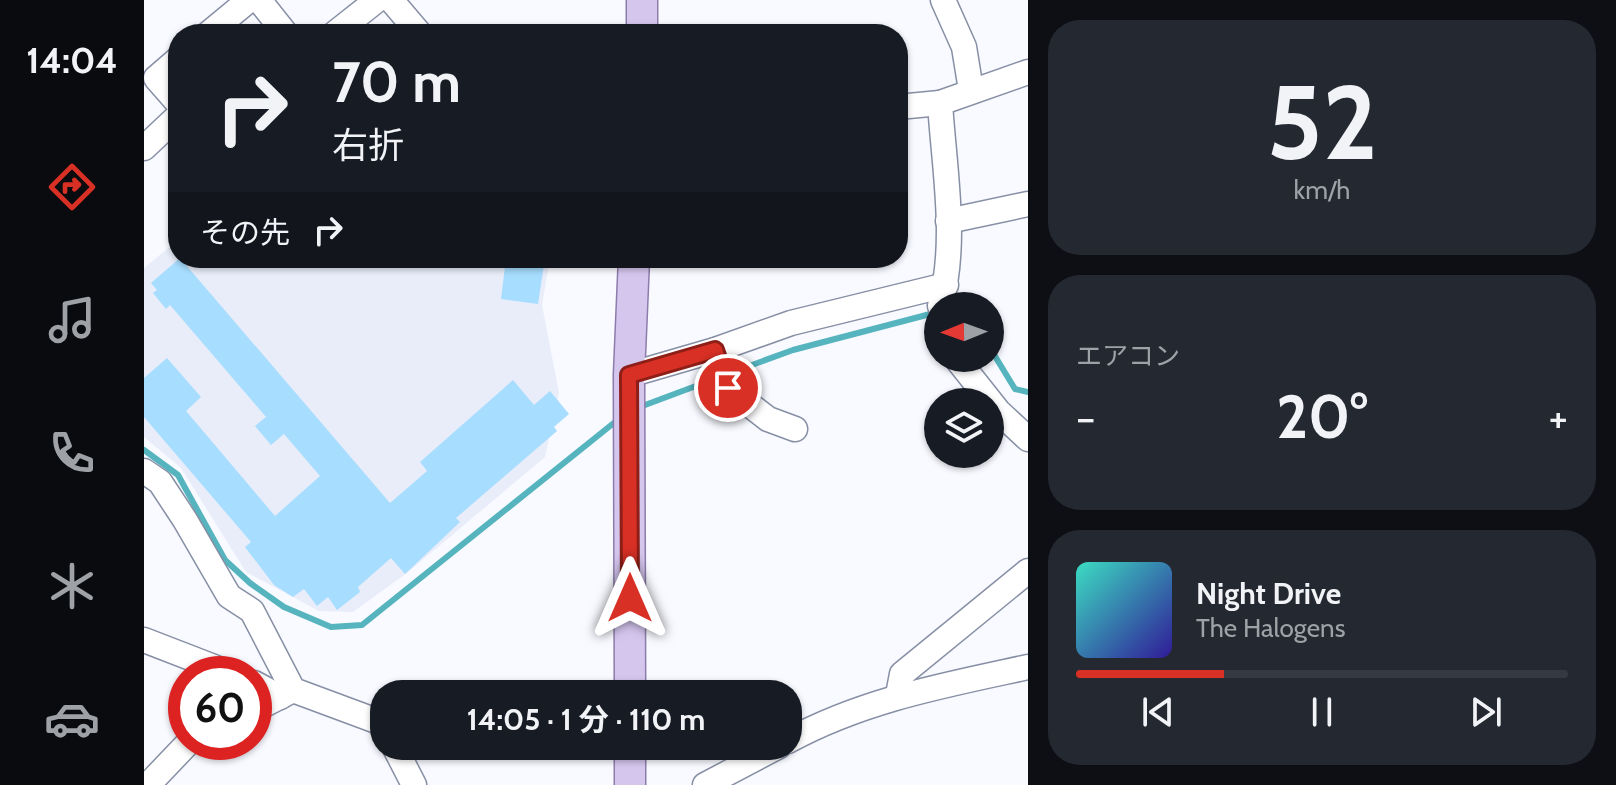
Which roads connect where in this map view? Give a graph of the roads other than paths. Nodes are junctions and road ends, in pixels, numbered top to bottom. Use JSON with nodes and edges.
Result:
{"nodes":[{"id":1,"x":249,"y":0,"type":"edge"},
{"id":2,"x":259,"y":0,"type":"edge"},
{"id":3,"x":377,"y":0,"type":"edge"},
{"id":4,"x":391,"y":0,"type":"edge"},
{"id":5,"x":642,"y":0,"type":"edge"},
{"id":6,"x":943,"y":0,"type":"edge"},
{"id":7,"x":220,"y":24,"type":"edge"},
{"id":8,"x":278,"y":24,"type":"edge"},
{"id":9,"x":347,"y":24,"type":"edge"},
{"id":10,"x":411,"y":24,"type":"edge"},
{"id":11,"x":642,"y":24,"type":"edge"},
{"id":12,"x":168,"y":68,"type":"edge"},
{"id":13,"x":1028,"y":72,"type":"edge"},
{"id":14,"x":971,"y":90,"type":"junction"},
{"id":15,"x":168,"y":92,"type":"edge"},
{"id":16,"x":940,"y":103,"type":"junction"},
{"id":17,"x":908,"y":106,"type":"edge"},
{"id":18,"x":168,"y":125,"type":"edge"},
{"id":19,"x":144,"y":148,"type":"edge"},
{"id":20,"x":1028,"y":204,"type":"edge"},
{"id":21,"x":948,"y":221,"type":"junction"},
{"id":22,"x":634,"y":268,"type":"edge"},
{"id":23,"x":943,"y":292,"type":"edge"},
{"id":24,"x":924,"y":299,"type":"edge"},
{"id":25,"x":715,"y":350,"type":"junction"},
{"id":26,"x":967,"y":372,"type":"edge"},
{"id":27,"x":629,"y":375,"type":"junction"},
{"id":28,"x":795,"y":429,"type":"dead end"},
{"id":29,"x":1028,"y":439,"type":"edge"},
{"id":30,"x":144,"y":471,"type":"edge"},
{"id":31,"x":1028,"y":571,"type":"edge"},
{"id":32,"x":145,"y":643,"type":"edge"},
{"id":33,"x":181,"y":656,"type":"edge"},
{"id":34,"x":1028,"y":667,"type":"edge"},
{"id":35,"x":630,"y":680,"type":"edge"},
{"id":36,"x":272,"y":689,"type":"edge"},
{"id":37,"x":287,"y":694,"type":"junction"},
{"id":38,"x":898,"y":695,"type":"junction"},
{"id":39,"x":272,"y":701,"type":"edge"},
{"id":40,"x":370,"y":718,"type":"edge"},
{"id":41,"x":802,"y":733,"type":"edge"},
{"id":42,"x":172,"y":760,"type":"edge"},
{"id":43,"x":401,"y":760,"type":"edge"},
{"id":44,"x":630,"y":760,"type":"edge"},
{"id":45,"x":752,"y":760,"type":"edge"},
{"id":46,"x":148,"y":785,"type":"edge"},
{"id":47,"x":414,"y":785,"type":"edge"},
{"id":48,"x":630,"y":785,"type":"edge"},
{"id":49,"x":705,"y":785,"type":"edge"}],
"edges":[{"from":1,"to":7,"type":"street"},
{"from":2,"to":8,"type":"street"},
{"from":3,"to":9,"type":"street"},
{"from":4,"to":10,"type":"street"},
{"from":5,"to":11,"type":"main road"},
{"from":6,"to":14,"type":"street"},
{"from":12,"to":15,"type":"street"},
{"from":13,"to":14,"type":"street"},
{"from":14,"to":16,"type":"street"},
{"from":16,"to":17,"type":"street"},
{"from":16,"to":21,"type":"street"},
{"from":18,"to":19,"type":"street"},
{"from":20,"to":21,"type":"street"},
{"from":21,"to":23,"type":"street"},
{"from":22,"to":27,"type":"main road"},
{"from":24,"to":25,"type":"street"},
{"from":25,"to":27,"type":"street"},
{"from":25,"to":28,"type":"street"},
{"from":26,"to":29,"type":"street"},
{"from":27,"to":35,"type":"main road"},
{"from":30,"to":37,"type":"street"},
{"from":31,"to":38,"type":"street"},
{"from":32,"to":33,"type":"street"},
{"from":34,"to":38,"type":"street"},
{"from":36,"to":37,"type":"street"},
{"from":37,"to":39,"type":"street"},
{"from":37,"to":40,"type":"street"},
{"from":38,"to":41,"type":"street"},
{"from":42,"to":46,"type":"street"},
{"from":43,"to":47,"type":"street"},
{"from":44,"to":48,"type":"main road"},
{"from":45,"to":49,"type":"street"}]}
